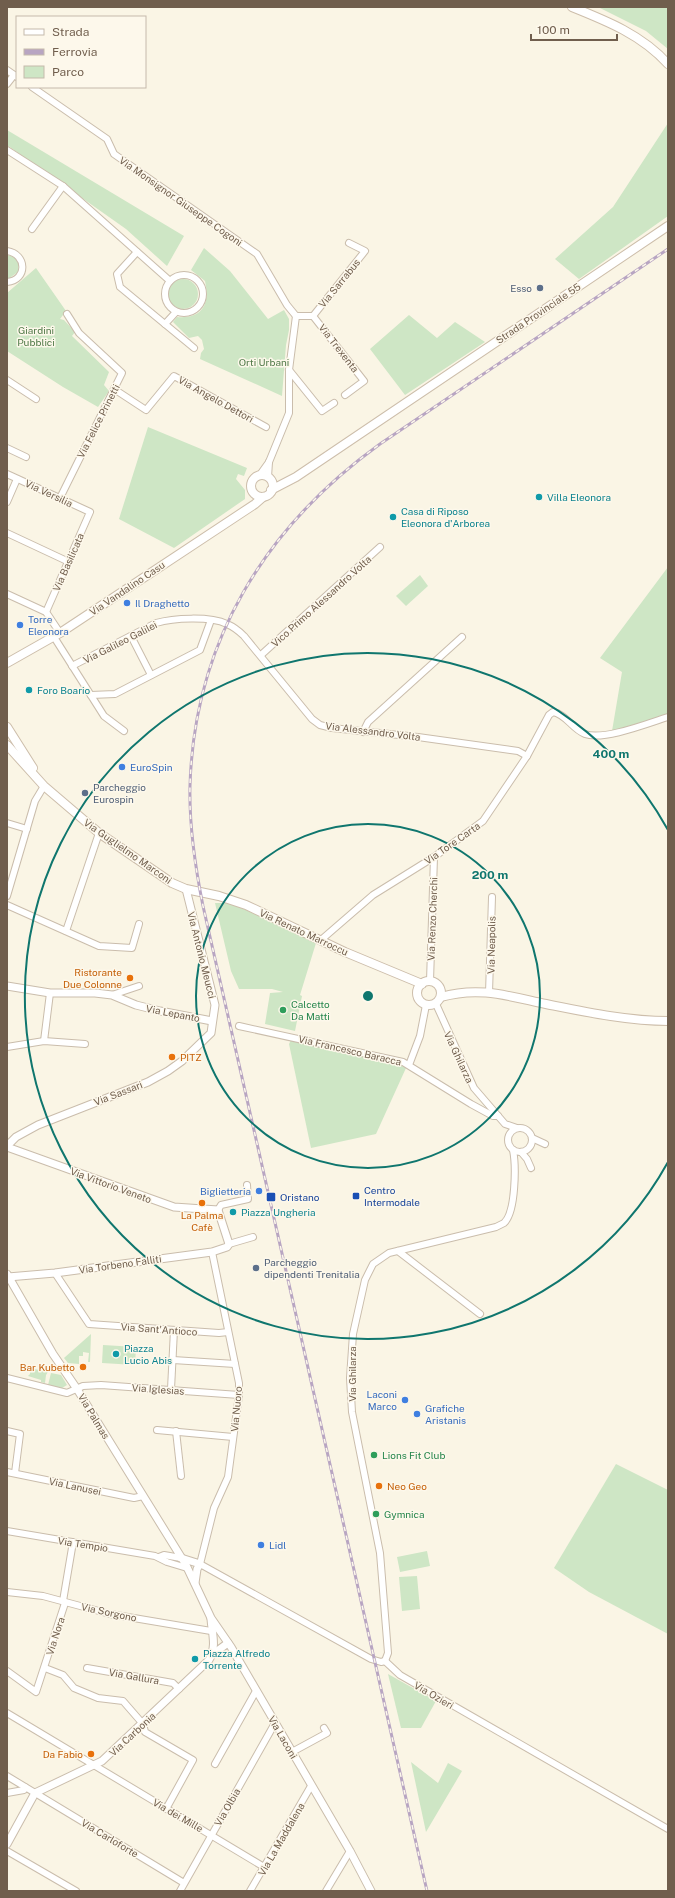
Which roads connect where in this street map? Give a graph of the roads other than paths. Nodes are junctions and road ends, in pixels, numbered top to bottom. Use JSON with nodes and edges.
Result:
{"nodes":[{"id":1,"x":572,"y":7,"type":"edge"},
{"id":2,"x":668,"y":64,"type":"edge"},
{"id":3,"x":7,"y":70,"type":"edge"},
{"id":4,"x":15,"y":76,"type":"edge"},
{"id":5,"x":7,"y":84,"type":"edge"},
{"id":6,"x":33,"y":88,"type":"edge"},
{"id":7,"x":7,"y":150,"type":"edge"},
{"id":8,"x":63,"y":186,"type":"junction"},
{"id":9,"x":668,"y":226,"type":"edge"},
{"id":10,"x":32,"y":229,"type":"dead end"},
{"id":11,"x":349,"y":243,"type":"dead end"},
{"id":12,"x":7,"y":251,"type":"edge"},
{"id":13,"x":137,"y":252,"type":"junction"},
{"id":14,"x":170,"y":280,"type":"junction"},
{"id":15,"x":7,"y":282,"type":"edge"},
{"id":16,"x":176,"y":312,"type":"junction"},
{"id":17,"x":67,"y":314,"type":"dead end"},
{"id":18,"x":296,"y":316,"type":"junction"},
{"id":19,"x":313,"y":316,"type":"junction"},
{"id":20,"x":165,"y":324,"type":"junction"},
{"id":21,"x":194,"y":348,"type":"dead end"},
{"id":22,"x":289,"y":370,"type":"junction"},
{"id":23,"x":7,"y":380,"type":"edge"},
{"id":24,"x":114,"y":389,"type":"junction"},
{"id":25,"x":345,"y":395,"type":"dead end"},
{"id":26,"x":36,"y":399,"type":"dead end"},
{"id":27,"x":334,"y":403,"type":"dead end"},
{"id":28,"x":266,"y":427,"type":"dead end"},
{"id":29,"x":7,"y":448,"type":"edge"},
{"id":30,"x":26,"y":457,"type":"dead end"},
{"id":31,"x":269,"y":462,"type":"junction"},
{"id":32,"x":7,"y":474,"type":"edge"},
{"id":33,"x":259,"y":476,"type":"junction"},
{"id":34,"x":17,"y":479,"type":"junction"},
{"id":35,"x":270,"y":483,"type":"junction"},
{"id":36,"x":252,"y":491,"type":"junction"},
{"id":37,"x":263,"y":497,"type":"junction"},
{"id":38,"x":60,"y":498,"type":"junction"},
{"id":39,"x":7,"y":502,"type":"edge"},
{"id":40,"x":245,"y":510,"type":"junction"},
{"id":41,"x":90,"y":512,"type":"joint"},
{"id":42,"x":7,"y":533,"type":"edge"},
{"id":43,"x":380,"y":547,"type":"dead end"},
{"id":44,"x":69,"y":562,"type":"junction"},
{"id":45,"x":7,"y":594,"type":"edge"},
{"id":46,"x":46,"y":612,"type":"junction"},
{"id":47,"x":213,"y":620,"type":"junction"},
{"id":48,"x":57,"y":635,"type":"junction"},
{"id":49,"x":131,"y":636,"type":"junction"},
{"id":50,"x":462,"y":637,"type":"dead end"},
{"id":51,"x":261,"y":655,"type":"junction"},
{"id":52,"x":7,"y":663,"type":"edge"},
{"id":53,"x":72,"y":666,"type":"junction"},
{"id":54,"x":151,"y":675,"type":"junction"},
{"id":55,"x":90,"y":695,"type":"junction"},
{"id":56,"x":668,"y":717,"type":"edge"},
{"id":57,"x":8,"y":730,"type":"edge"},
{"id":58,"x":124,"y":731,"type":"dead end"},
{"id":59,"x":363,"y":732,"type":"junction"},
{"id":60,"x":7,"y":745,"type":"edge"},
{"id":61,"x":527,"y":756,"type":"junction"},
{"id":62,"x":44,"y":786,"type":"junction"},
{"id":63,"x":7,"y":823,"type":"edge"},
{"id":64,"x":27,"y":829,"type":"junction"},
{"id":65,"x":99,"y":833,"type":"junction"},
{"id":66,"x":434,"y":857,"type":"junction"},
{"id":67,"x":186,"y":889,"type":"junction"},
{"id":68,"x":199,"y":892,"type":"joint"},
{"id":69,"x":7,"y":896,"type":"edge"},
{"id":70,"x":492,"y":897,"type":"dead end"},
{"id":71,"x":7,"y":905,"type":"edge"},
{"id":72,"x":138,"y":924,"type":"dead end"},
{"id":73,"x":66,"y":931,"type":"junction"},
{"id":74,"x":321,"y":940,"type":"junction"},
{"id":75,"x":423,"y":985,"type":"junction"},
{"id":76,"x":7,"y":986,"type":"edge"},
{"id":77,"x":139,"y":986,"type":"dead end"},
{"id":78,"x":50,"y":993,"type":"junction"},
{"id":79,"x":489,"y":993,"type":"junction"},
{"id":80,"x":112,"y":995,"type":"junction"},
{"id":81,"x":439,"y":997,"type":"junction"},
{"id":82,"x":426,"y":1005,"type":"junction"},
{"id":83,"x":212,"y":1020,"type":"junction"},
{"id":84,"x":668,"y":1021,"type":"edge"},
{"id":85,"x":240,"y":1026,"type":"dead end"},
{"id":86,"x":44,"y":1041,"type":"junction"},
{"id":87,"x":85,"y":1044,"type":"dead end"},
{"id":88,"x":7,"y":1047,"type":"edge"},
{"id":89,"x":409,"y":1065,"type":"junction"},
{"id":90,"x":482,"y":1099,"type":"junction"},
{"id":91,"x":473,"y":1106,"type":"junction"},
{"id":92,"x":498,"y":1116,"type":"junction"},
{"id":93,"x":505,"y":1124,"type":"junction"},
{"id":94,"x":517,"y":1128,"type":"junction"},
{"id":95,"x":508,"y":1136,"type":"junction"},
{"id":96,"x":532,"y":1138,"type":"junction"},
{"id":97,"x":7,"y":1146,"type":"edge"},
{"id":98,"x":529,"y":1147,"type":"junction"},
{"id":99,"x":518,"y":1151,"type":"junction"},
{"id":100,"x":527,"y":1159,"type":"junction"},
{"id":101,"x":531,"y":1168,"type":"dead end"},
{"id":102,"x":247,"y":1185,"type":"dead end"},
{"id":103,"x":218,"y":1210,"type":"junction"},
{"id":104,"x":253,"y":1237,"type":"dead end"},
{"id":105,"x":229,"y":1244,"type":"junction"},
{"id":106,"x":398,"y":1251,"type":"junction"},
{"id":107,"x":212,"y":1252,"type":"junction"},
{"id":108,"x":55,"y":1273,"type":"junction"},
{"id":109,"x":8,"y":1276,"type":"edge"},
{"id":110,"x":480,"y":1314,"type":"dead end"},
{"id":111,"x":174,"y":1330,"type":"junction"},
{"id":112,"x":228,"y":1332,"type":"junction"},
{"id":113,"x":172,"y":1360,"type":"junction"},
{"id":114,"x":235,"y":1364,"type":"junction"},
{"id":115,"x":7,"y":1378,"type":"edge"},
{"id":116,"x":77,"y":1389,"type":"junction"},
{"id":117,"x":171,"y":1389,"type":"junction"},
{"id":118,"x":239,"y":1395,"type":"junction"},
{"id":119,"x":157,"y":1430,"type":"dead end"},
{"id":120,"x":7,"y":1431,"type":"edge"},
{"id":121,"x":176,"y":1431,"type":"junction"},
{"id":122,"x":233,"y":1437,"type":"junction"},
{"id":123,"x":7,"y":1472,"type":"edge"},
{"id":124,"x":16,"y":1473,"type":"junction"},
{"id":125,"x":181,"y":1476,"type":"dead end"},
{"id":126,"x":143,"y":1496,"type":"junction"},
{"id":127,"x":7,"y":1531,"type":"edge"},
{"id":128,"x":73,"y":1542,"type":"junction"},
{"id":129,"x":159,"y":1557,"type":"junction"},
{"id":130,"x":181,"y":1558,"type":"junction"},
{"id":131,"x":193,"y":1566,"type":"junction"},
{"id":132,"x":7,"y":1592,"type":"edge"},
{"id":133,"x":64,"y":1602,"type":"junction"},
{"id":134,"x":211,"y":1618,"type":"junction"},
{"id":135,"x":211,"y":1631,"type":"junction"},
{"id":136,"x":228,"y":1643,"type":"junction"},
{"id":137,"x":213,"y":1654,"type":"junction"},
{"id":138,"x":386,"y":1661,"type":"junction"},
{"id":139,"x":45,"y":1668,"type":"junction"},
{"id":140,"x":87,"y":1668,"type":"dead end"},
{"id":141,"x":7,"y":1671,"type":"edge"},
{"id":142,"x":179,"y":1689,"type":"junction"},
{"id":143,"x":256,"y":1691,"type":"junction"},
{"id":144,"x":7,"y":1713,"type":"edge"},
{"id":145,"x":275,"y":1723,"type":"junction"},
{"id":146,"x":143,"y":1724,"type":"junction"},
{"id":147,"x":324,"y":1728,"type":"dead end"},
{"id":148,"x":292,"y":1752,"type":"junction"},
{"id":149,"x":91,"y":1764,"type":"junction"},
{"id":150,"x":214,"y":1764,"type":"dead end"},
{"id":151,"x":7,"y":1776,"type":"edge"},
{"id":152,"x":311,"y":1786,"type":"junction"},
{"id":153,"x":25,"y":1788,"type":"junction"},
{"id":154,"x":7,"y":1793,"type":"edge"},
{"id":155,"x":35,"y":1793,"type":"junction"},
{"id":156,"x":166,"y":1809,"type":"junction"},
{"id":157,"x":668,"y":1830,"type":"edge"},
{"id":158,"x":211,"y":1835,"type":"junction"},
{"id":159,"x":7,"y":1844,"type":"edge"},
{"id":160,"x":7,"y":1851,"type":"edge"},
{"id":161,"x":350,"y":1851,"type":"junction"},
{"id":162,"x":264,"y":1866,"type":"junction"},
{"id":163,"x":184,"y":1883,"type":"junction"},
{"id":164,"x":76,"y":1891,"type":"edge"},
{"id":165,"x":180,"y":1891,"type":"edge"},
{"id":166,"x":250,"y":1891,"type":"edge"},
{"id":167,"x":326,"y":1891,"type":"edge"},
{"id":168,"x":371,"y":1891,"type":"edge"}],
"edges":[{"from":1,"to":2,"type":"main road"},
{"from":3,"to":4,"type":"street"},
{"from":4,"to":5,"type":"street"},
{"from":6,"to":18,"type":"street","name":"Via Monsignor Giuseppe Cogoni"},
{"from":7,"to":8,"type":"street"},
{"from":8,"to":10,"type":"street"},
{"from":8,"to":13,"type":"street"},
{"from":9,"to":35,"type":"main road","name":"Strada Provinciale 55"},
{"from":11,"to":19,"type":"street","name":"Via Sarrabus"},
{"from":12,"to":15,"type":"street"},
{"from":13,"to":14,"type":"street"},
{"from":13,"to":20,"type":"street"},
{"from":14,"to":16,"type":"street"},
{"from":14,"to":16,"type":"street"},
{"from":16,"to":20,"type":"street"},
{"from":17,"to":24,"type":"street","name":"Via Felice Prinetti"},
{"from":18,"to":19,"type":"street","name":"Via Sarrabus"},
{"from":18,"to":22,"type":"street"},
{"from":19,"to":25,"type":"street","name":"Via Trexenta"},
{"from":20,"to":21,"type":"street"},
{"from":22,"to":27,"type":"street"},
{"from":22,"to":31,"type":"street"},
{"from":23,"to":26,"type":"street"},
{"from":24,"to":28,"type":"street","name":"Via Angelo Dettori"},
{"from":24,"to":38,"type":"street","name":"Via Felice Prinetti"},
{"from":29,"to":30,"type":"street"},
{"from":31,"to":33,"type":"street"},
{"from":31,"to":35,"type":"street"},
{"from":32,"to":34,"type":"street","name":"Via Versilia"},
{"from":33,"to":35,"type":"main road"},
{"from":33,"to":36,"type":"main road"},
{"from":34,"to":38,"type":"street","name":"Via Versilia"},
{"from":34,"to":39,"type":"street"},
{"from":35,"to":37,"type":"main road"},
{"from":36,"to":37,"type":"main road"},
{"from":36,"to":40,"type":"main road"},
{"from":37,"to":40,"type":"main road","name":"Via Vandalino Casu"},
{"from":38,"to":41,"type":"street","name":"Via Versilia"},
{"from":40,"to":48,"type":"main road","name":"Via Vandalino Casu"},
{"from":41,"to":44,"type":"street","name":"Via Basilicata"},
{"from":42,"to":44,"type":"street"},
{"from":43,"to":51,"type":"street","name":"Vico Primo Alessandro Volta"},
{"from":44,"to":46,"type":"street","name":"Via Basilicata"},
{"from":45,"to":46,"type":"street"},
{"from":46,"to":48,"type":"street"},
{"from":47,"to":49,"type":"street","name":"Via Galileo Galilei"},
{"from":47,"to":51,"type":"street","name":"Via Alessandro Volta"},
{"from":47,"to":54,"type":"street"},
{"from":48,"to":52,"type":"main road","name":"Via Vandalino Casu"},
{"from":48,"to":53,"type":"street"},
{"from":49,"to":53,"type":"street","name":"Via Galileo Galilei"},
{"from":49,"to":54,"type":"street"},
{"from":50,"to":59,"type":"street"},
{"from":51,"to":59,"type":"street","name":"Via Alessandro Volta"},
{"from":53,"to":55,"type":"street"},
{"from":54,"to":55,"type":"street"},
{"from":55,"to":58,"type":"street"},
{"from":56,"to":61,"type":"street","name":"Via Tore Carta"},
{"from":57,"to":62,"type":"main road","name":"Via Guglielmo Marconi"},
{"from":59,"to":61,"type":"street","name":"Via Alessandro Volta"},
{"from":60,"to":62,"type":"main road","name":"Via Guglielmo Marconi"},
{"from":61,"to":66,"type":"street","name":"Via Tore Carta"},
{"from":62,"to":64,"type":"street"},
{"from":62,"to":65,"type":"main road","name":"Via Guglielmo Marconi"},
{"from":63,"to":64,"type":"street"},
{"from":64,"to":69,"type":"street"},
{"from":65,"to":67,"type":"main road","name":"Via Guglielmo Marconi"},
{"from":65,"to":73,"type":"street"},
{"from":66,"to":74,"type":"street","name":"Via Tore Carta"},
{"from":66,"to":75,"type":"street","name":"Via Renzo Cherchi"},
{"from":67,"to":68,"type":"main road","name":"Via Guglielmo Marconi"},
{"from":67,"to":83,"type":"street","name":"Via Antonio Meucci"},
{"from":68,"to":74,"type":"main road","name":"Via Renato Marroccu"},
{"from":70,"to":79,"type":"street","name":"Via Neapolis"},
{"from":71,"to":73,"type":"street"},
{"from":72,"to":73,"type":"street"},
{"from":74,"to":75,"type":"main road","name":"Via Renato Marroccu"},
{"from":75,"to":81,"type":"main road"},
{"from":75,"to":82,"type":"main road"},
{"from":76,"to":78,"type":"street","name":"Via Lepanto"},
{"from":77,"to":80,"type":"street","name":"Via Lepanto"},
{"from":78,"to":80,"type":"street","name":"Via Lepanto"},
{"from":78,"to":86,"type":"street"},
{"from":79,"to":81,"type":"main road"},
{"from":79,"to":84,"type":"main road"},
{"from":80,"to":83,"type":"street","name":"Via Lepanto"},
{"from":81,"to":82,"type":"main road"},
{"from":81,"to":90,"type":"street","name":"Via Ghilarza"},
{"from":82,"to":89,"type":"street"},
{"from":83,"to":97,"type":"street","name":"Via Sassari"},
{"from":85,"to":89,"type":"street","name":"Via Francesco Baracca"},
{"from":86,"to":87,"type":"street"},
{"from":86,"to":88,"type":"street"},
{"from":89,"to":91,"type":"street","name":"Via Francesco Baracca"},
{"from":90,"to":91,"type":"street"},
{"from":90,"to":92,"type":"street","name":"Via Ghilarza"},
{"from":91,"to":92,"type":"street","name":"Via Francesco Baracca"},
{"from":92,"to":93,"type":"street","name":"Via Ghilarza"},
{"from":93,"to":94,"type":"street"},
{"from":93,"to":95,"type":"street","name":"Via Ghilarza"},
{"from":94,"to":95,"type":"street"},
{"from":94,"to":96,"type":"street"},
{"from":95,"to":99,"type":"street","name":"Via Ghilarza"},
{"from":96,"to":98,"type":"street"},
{"from":96,"to":98,"type":"street"},
{"from":97,"to":103,"type":"street","name":"Via Vittorio Veneto"},
{"from":98,"to":99,"type":"street"},
{"from":98,"to":100,"type":"street"},
{"from":99,"to":100,"type":"street"},
{"from":99,"to":106,"type":"street","name":"Via Ghilarza"},
{"from":100,"to":101,"type":"street"},
{"from":102,"to":103,"type":"street"},
{"from":103,"to":105,"type":"street"},
{"from":104,"to":105,"type":"street"},
{"from":105,"to":107,"type":"street","name":"Via Torbeno Falliti"},
{"from":106,"to":110,"type":"street"},
{"from":106,"to":138,"type":"street","name":"Via Ghilarza"},
{"from":107,"to":108,"type":"street","name":"Via Torbeno Falliti"},
{"from":107,"to":112,"type":"street","name":"Via Nuoro"},
{"from":108,"to":109,"type":"street","name":"Via Torbeno Falliti"},
{"from":108,"to":111,"type":"street","name":"Via Sant'Antioco"},
{"from":109,"to":116,"type":"street","name":"Via Palmas"},
{"from":111,"to":112,"type":"street","name":"Via Sant'Antioco"},
{"from":111,"to":113,"type":"street"},
{"from":112,"to":114,"type":"street","name":"Via Nuoro"},
{"from":113,"to":114,"type":"street"},
{"from":113,"to":117,"type":"street"},
{"from":114,"to":118,"type":"street","name":"Via Nuoro"},
{"from":115,"to":116,"type":"street","name":"Via Iglesias"},
{"from":116,"to":117,"type":"street","name":"Via Iglesias"},
{"from":116,"to":126,"type":"street","name":"Via Palmas"},
{"from":117,"to":118,"type":"street","name":"Via Iglesias"},
{"from":118,"to":122,"type":"street","name":"Via Nuoro"},
{"from":119,"to":121,"type":"street"},
{"from":120,"to":124,"type":"street"},
{"from":121,"to":122,"type":"street"},
{"from":121,"to":125,"type":"street"},
{"from":122,"to":131,"type":"street","name":"Via Nuoro"},
{"from":123,"to":124,"type":"street","name":"Via Lanusei"},
{"from":124,"to":126,"type":"street","name":"Via Lanusei"},
{"from":126,"to":130,"type":"street","name":"Via Palmas"},
{"from":127,"to":128,"type":"street","name":"Via Tempio"},
{"from":128,"to":129,"type":"street","name":"Via Tempio"},
{"from":128,"to":133,"type":"street","name":"Via Nora"},
{"from":129,"to":130,"type":"street","name":"Via Tempio"},
{"from":129,"to":131,"type":"street","name":"Via Tempio"},
{"from":130,"to":131,"type":"street"},
{"from":131,"to":134,"type":"street","name":"Via Laconi"},
{"from":131,"to":138,"type":"street"},
{"from":132,"to":133,"type":"street","name":"Via Sorgono"},
{"from":133,"to":135,"type":"street","name":"Via Sorgono"},
{"from":133,"to":139,"type":"street","name":"Via Nora"},
{"from":134,"to":135,"type":"street"},
{"from":134,"to":136,"type":"street","name":"Via Laconi"},
{"from":135,"to":137,"type":"street"},
{"from":136,"to":137,"type":"street","name":"Via Carbonia"},
{"from":136,"to":143,"type":"street","name":"Via Laconi"},
{"from":137,"to":142,"type":"street","name":"Via Carbonia"},
{"from":138,"to":157,"type":"street","name":"Via Ozieri"},
{"from":139,"to":141,"type":"street","name":"Via Nora"},
{"from":139,"to":146,"type":"street"},
{"from":140,"to":142,"type":"street","name":"Via Gallura"},
{"from":142,"to":146,"type":"street","name":"Via Carbonia"},
{"from":143,"to":145,"type":"street","name":"Via Laconi"},
{"from":143,"to":150,"type":"street"},
{"from":144,"to":149,"type":"street","name":"Via dei Mille"},
{"from":145,"to":148,"type":"street","name":"Via Laconi"},
{"from":145,"to":158,"type":"street","name":"Via Olbia"},
{"from":146,"to":149,"type":"street","name":"Via Carbonia"},
{"from":146,"to":156,"type":"street"},
{"from":147,"to":148,"type":"street"},
{"from":148,"to":152,"type":"street","name":"Via Laconi"},
{"from":149,"to":155,"type":"street","name":"Via Carbonia"},
{"from":149,"to":156,"type":"street","name":"Via dei Mille"},
{"from":151,"to":153,"type":"street","name":"Via Carloforte"},
{"from":152,"to":161,"type":"street","name":"Via Laconi"},
{"from":152,"to":162,"type":"street","name":"Via La Maddalena"},
{"from":153,"to":154,"type":"street"},
{"from":153,"to":155,"type":"street","name":"Via Carloforte"},
{"from":155,"to":159,"type":"street"},
{"from":155,"to":163,"type":"street","name":"Via Carloforte"},
{"from":156,"to":158,"type":"street","name":"Via dei Mille"},
{"from":158,"to":162,"type":"street","name":"Via dei Mille"},
{"from":158,"to":163,"type":"street","name":"Via Olbia"},
{"from":160,"to":164,"type":"street"},
{"from":161,"to":167,"type":"street"},
{"from":161,"to":168,"type":"street","name":"Via Laconi"},
{"from":162,"to":166,"type":"street","name":"Via La Maddalena"},
{"from":163,"to":165,"type":"street","name":"Via Olbia"}]}
